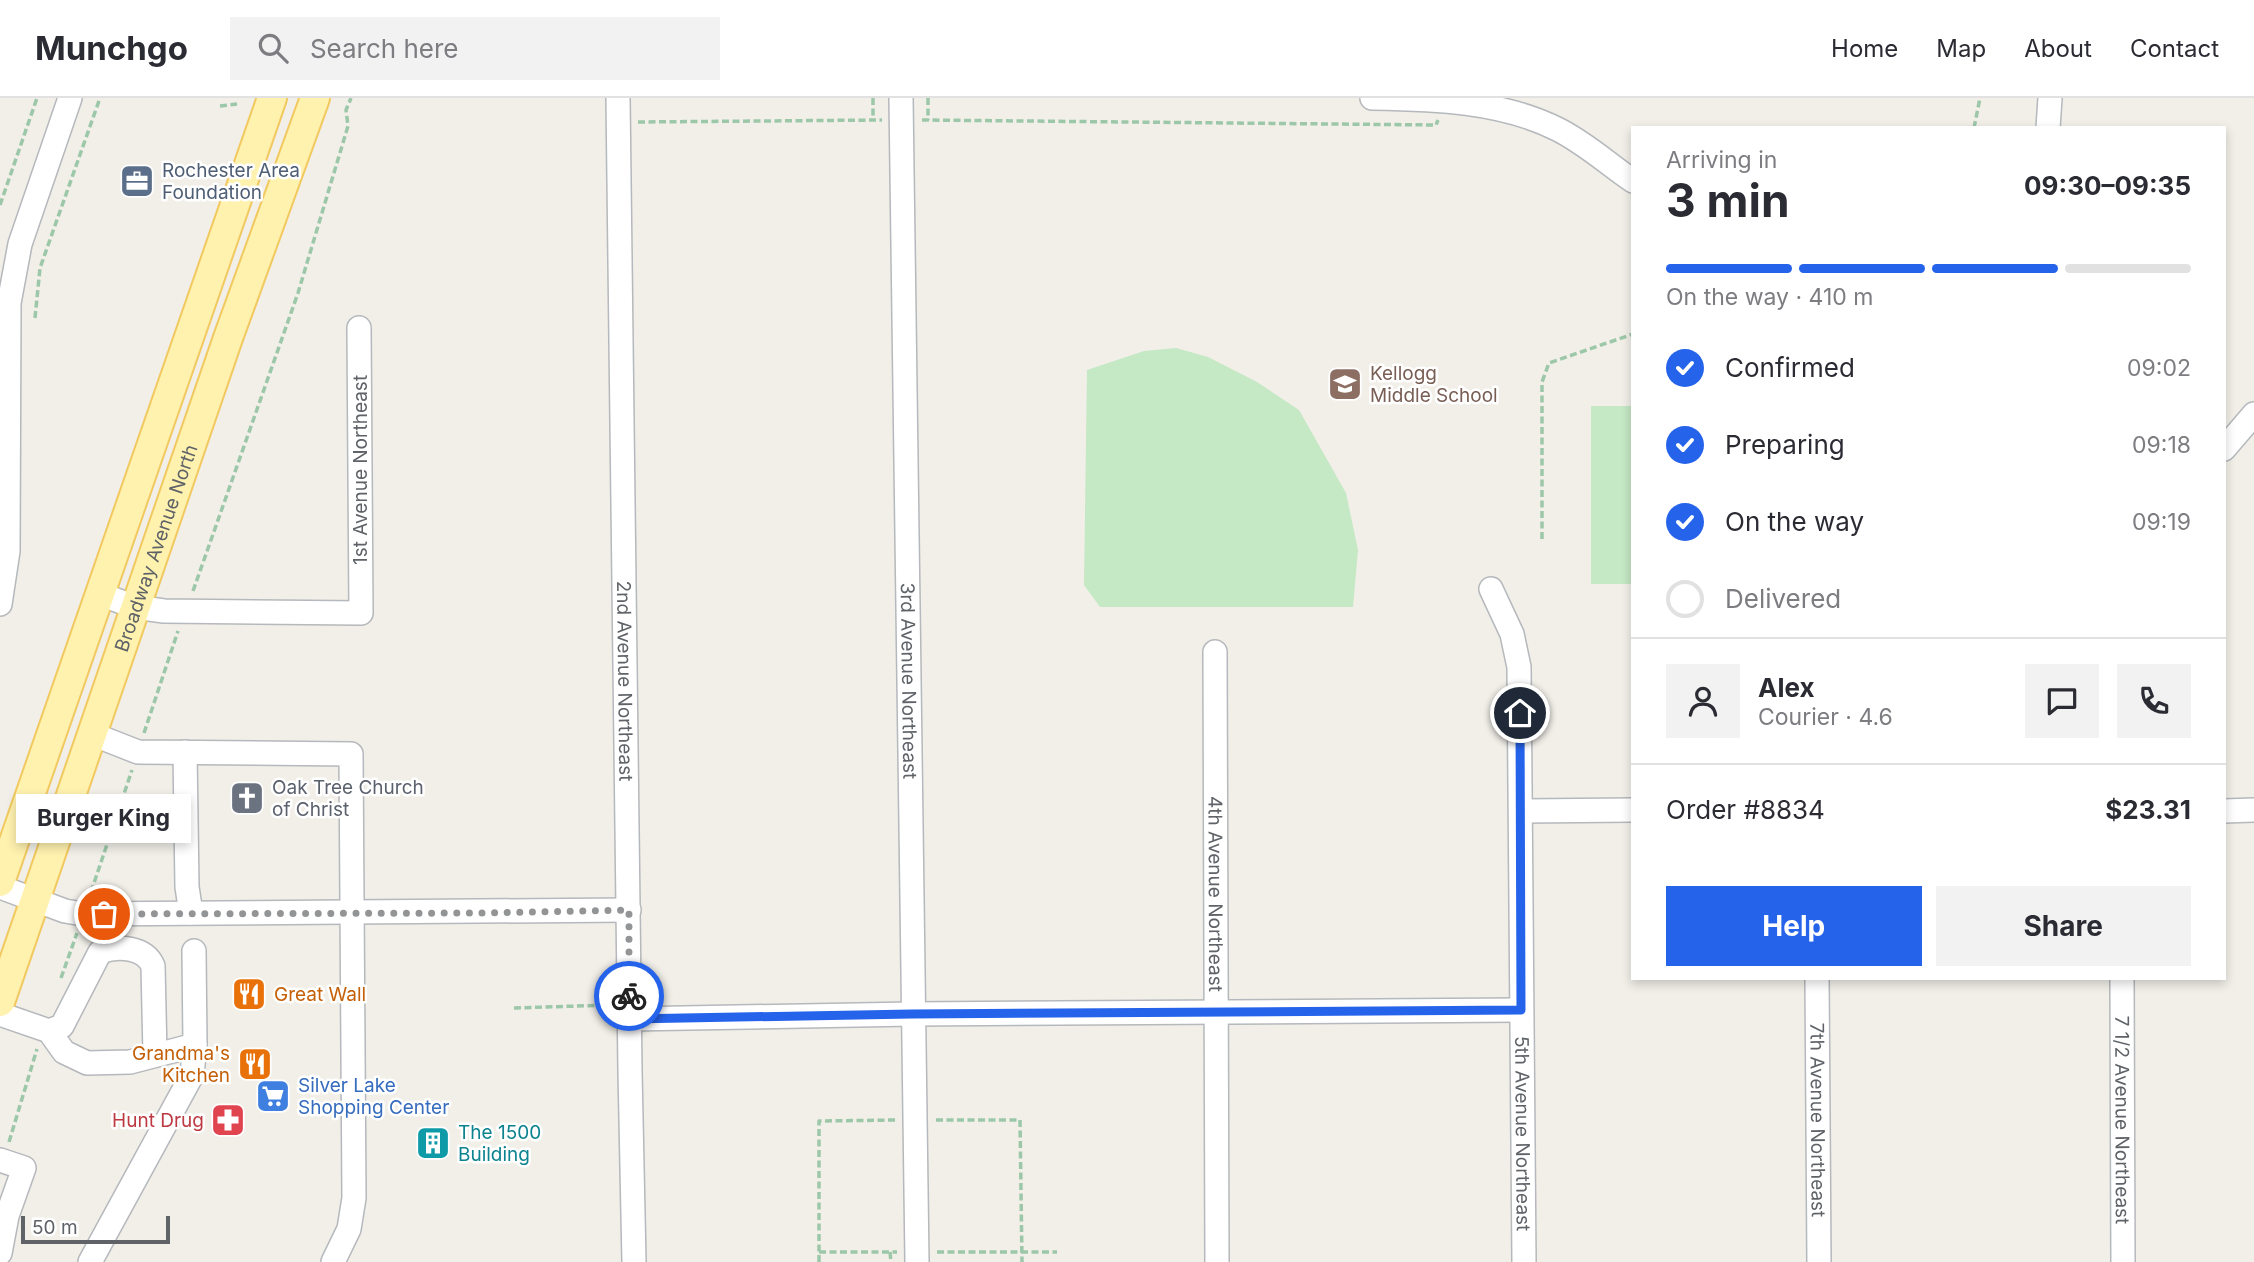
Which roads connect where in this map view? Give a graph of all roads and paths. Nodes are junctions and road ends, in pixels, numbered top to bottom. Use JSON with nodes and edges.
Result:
{"nodes":[{"id":1,"x":37,"y":98,"type":"edge"},
{"id":2,"x":70,"y":98,"type":"edge"},
{"id":3,"x":100,"y":98,"type":"edge"},
{"id":4,"x":272,"y":98,"type":"edge"},
{"id":5,"x":315,"y":98,"type":"edge"},
{"id":6,"x":351,"y":98,"type":"edge"},
{"id":7,"x":618,"y":98,"type":"edge"},
{"id":8,"x":873,"y":98,"type":"edge"},
{"id":9,"x":901,"y":98,"type":"edge"},
{"id":10,"x":928,"y":98,"type":"edge"},
{"id":11,"x":1372,"y":98,"type":"edge"},
{"id":12,"x":1980,"y":98,"type":"edge"},
{"id":13,"x":2050,"y":98,"type":"edge"},
{"id":14,"x":1444,"y":103,"type":"junction"},
{"id":15,"x":237,"y":104,"type":"dead end"},
{"id":16,"x":220,"y":106,"type":"dead end"},
{"id":17,"x":645,"y":122,"type":"dead end"},
{"id":18,"x":1973,"y":126,"type":"edge"},
{"id":19,"x":2048,"y":126,"type":"edge"},
{"id":20,"x":1631,"y":180,"type":"edge"},
{"id":21,"x":0,"y":205,"type":"edge"},
{"id":22,"x":10,"y":240,"type":"edge"},
{"id":23,"x":35,"y":318,"type":"dead end"},
{"id":24,"x":359,"y":328,"type":"dead end"},
{"id":25,"x":1631,"y":335,"type":"edge"},
{"id":26,"x":5,"y":393,"type":"edge"},
{"id":27,"x":2254,"y":414,"type":"edge"},
{"id":28,"x":2226,"y":447,"type":"edge"},
{"id":29,"x":1542,"y":539,"type":"dead end"},
{"id":30,"x":1491,"y":589,"type":"dead end"},
{"id":31,"x":100,"y":594,"type":"junction"},
{"id":32,"x":0,"y":604,"type":"edge"},
{"id":33,"x":135,"y":607,"type":"junction"},
{"id":34,"x":185,"y":612,"type":"junction"},
{"id":35,"x":1215,"y":652,"type":"dead end"},
{"id":36,"x":92,"y":734,"type":"junction"},
{"id":37,"x":185,"y":752,"type":"junction"},
{"id":38,"x":1631,"y":810,"type":"edge"},
{"id":39,"x":2254,"y":810,"type":"edge"},
{"id":40,"x":1521,"y":811,"type":"junction"},
{"id":41,"x":2226,"y":811,"type":"edge"},
{"id":42,"x":0,"y":884,"type":"edge"},
{"id":43,"x":34,"y":900,"type":"junction"},
{"id":44,"x":629,"y":910,"type":"junction"},
{"id":45,"x":191,"y":913,"type":"junction"},
{"id":46,"x":352,"y":913,"type":"junction"},
{"id":47,"x":74,"y":942,"type":"dead end"},
{"id":48,"x":194,"y":951,"type":"dead end"},
{"id":49,"x":61,"y":979,"type":"dead end"},
{"id":50,"x":1816,"y":980,"type":"edge"},
{"id":51,"x":2122,"y":980,"type":"edge"},
{"id":52,"x":0,"y":1002,"type":"edge"},
{"id":53,"x":604,"y":1007,"type":"dead end"},
{"id":54,"x":514,"y":1008,"type":"dead end"},
{"id":55,"x":1521,"y":1010,"type":"junction"},
{"id":56,"x":1216,"y":1012,"type":"junction"},
{"id":57,"x":0,"y":1014,"type":"edge"},
{"id":58,"x":912,"y":1014,"type":"junction"},
{"id":59,"x":630,"y":1019,"type":"junction"},
{"id":60,"x":46,"y":1030,"type":"junction"},
{"id":61,"x":195,"y":1045,"type":"junction"},
{"id":62,"x":155,"y":1055,"type":"junction"},
{"id":63,"x":942,"y":1120,"type":"dead end"},
{"id":64,"x":889,"y":1121,"type":"dead end"},
{"id":65,"x":2,"y":1161,"type":"edge"},
{"id":66,"x":819,"y":1252,"type":"junction"},
{"id":67,"x":945,"y":1252,"type":"dead end"},
{"id":68,"x":1022,"y":1252,"type":"junction"},
{"id":69,"x":1057,"y":1252,"type":"dead end"},
{"id":70,"x":0,"y":1253,"type":"edge"},
{"id":71,"x":8,"y":1262,"type":"edge"},
{"id":72,"x":90,"y":1262,"type":"edge"},
{"id":73,"x":333,"y":1262,"type":"edge"},
{"id":74,"x":634,"y":1262,"type":"edge"},
{"id":75,"x":819,"y":1262,"type":"edge"},
{"id":76,"x":891,"y":1262,"type":"edge"},
{"id":77,"x":917,"y":1262,"type":"edge"},
{"id":78,"x":1022,"y":1262,"type":"edge"},
{"id":79,"x":1217,"y":1262,"type":"edge"},
{"id":80,"x":1524,"y":1262,"type":"edge"},
{"id":81,"x":1819,"y":1262,"type":"edge"},
{"id":82,"x":2123,"y":1262,"type":"edge"}],
"edges":[{"from":1,"to":21,"type":"path"},
{"from":2,"to":22,"type":"street"},
{"from":3,"to":23,"type":"path"},
{"from":4,"to":31,"type":"main road","name":"Broadway Avenue North"},
{"from":5,"to":33,"type":"main road","name":"Broadway Avenue North"},
{"from":6,"to":34,"type":"path"},
{"from":7,"to":44,"type":"street","name":"2nd Avenue Northeast"},
{"from":8,"to":17,"type":"path"},
{"from":9,"to":58,"type":"street","name":"3rd Avenue Northeast"},
{"from":10,"to":14,"type":"path"},
{"from":11,"to":14,"type":"street"},
{"from":12,"to":18,"type":"path"},
{"from":13,"to":19,"type":"street"},
{"from":14,"to":20,"type":"street"},
{"from":15,"to":16,"type":"path"},
{"from":22,"to":26,"type":"street"},
{"from":24,"to":34,"type":"street","name":"1st Avenue Northeast"},
{"from":25,"to":29,"type":"path"},
{"from":26,"to":32,"type":"street"},
{"from":27,"to":28,"type":"street"},
{"from":30,"to":40,"type":"street","name":"5th Avenue Northeast"},
{"from":31,"to":33,"type":"street"},
{"from":31,"to":42,"type":"main road","name":"Broadway Avenue North"},
{"from":33,"to":34,"type":"street"},
{"from":33,"to":36,"type":"main road","name":"Broadway Avenue North"},
{"from":35,"to":56,"type":"street","name":"4th Avenue Northeast"},
{"from":36,"to":37,"type":"street"},
{"from":36,"to":43,"type":"main road","name":"Broadway Avenue North"},
{"from":37,"to":45,"type":"street"},
{"from":37,"to":46,"type":"street"},
{"from":38,"to":40,"type":"street"},
{"from":39,"to":41,"type":"street"},
{"from":40,"to":55,"type":"street","name":"5th Avenue Northeast"},
{"from":42,"to":43,"type":"street"},
{"from":43,"to":45,"type":"street"},
{"from":43,"to":52,"type":"main road","name":"Broadway Avenue North"},
{"from":44,"to":46,"type":"street"},
{"from":44,"to":59,"type":"street","name":"2nd Avenue Northeast"},
{"from":45,"to":46,"type":"street"},
{"from":46,"to":73,"type":"street"},
{"from":47,"to":49,"type":"path"},
{"from":48,"to":61,"type":"street"},
{"from":50,"to":81,"type":"street","name":"7th Avenue Northeast"},
{"from":51,"to":82,"type":"street","name":"7 1/2 Avenue Northeast"},
{"from":53,"to":54,"type":"path"},
{"from":55,"to":56,"type":"street"},
{"from":55,"to":80,"type":"street","name":"5th Avenue Northeast"},
{"from":56,"to":58,"type":"street"},
{"from":56,"to":79,"type":"street","name":"4th Avenue Northeast"},
{"from":57,"to":60,"type":"street"},
{"from":58,"to":59,"type":"street"},
{"from":58,"to":77,"type":"street","name":"3rd Avenue Northeast"},
{"from":59,"to":74,"type":"street","name":"2nd Avenue Northeast"},
{"from":60,"to":62,"type":"street"},
{"from":60,"to":62,"type":"street"},
{"from":60,"to":65,"type":"path"},
{"from":61,"to":62,"type":"street"},
{"from":61,"to":72,"type":"street"},
{"from":63,"to":68,"type":"path"},
{"from":64,"to":66,"type":"path"},
{"from":65,"to":70,"type":"street"},
{"from":66,"to":75,"type":"path"},
{"from":66,"to":76,"type":"path"},
{"from":67,"to":68,"type":"path"},
{"from":68,"to":69,"type":"path"},
{"from":68,"to":78,"type":"path"},
{"from":70,"to":71,"type":"street"}]}
